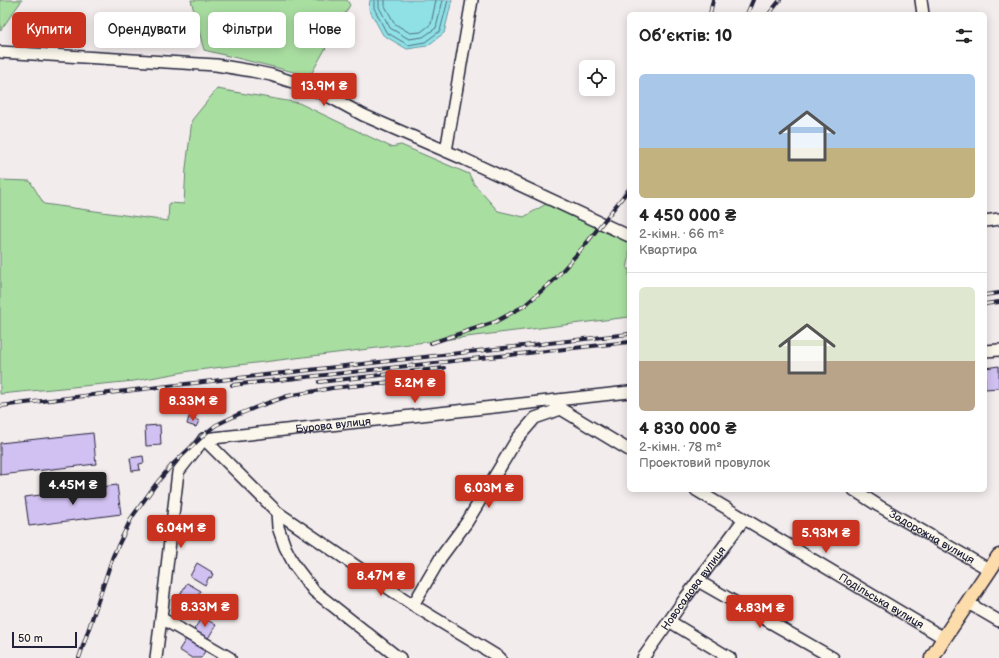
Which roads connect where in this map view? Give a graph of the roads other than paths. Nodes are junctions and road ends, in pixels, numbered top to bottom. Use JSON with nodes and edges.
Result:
{"nodes":[{"id":1,"x":472,"y":0,"type":"edge"},
{"id":2,"x":921,"y":0,"type":"edge"},
{"id":3,"x":923,"y":12,"type":"edge"},
{"id":4,"x":0,"y":52,"type":"edge"},
{"id":5,"x":446,"y":151,"type":"junction"},
{"id":6,"x":999,"y":219,"type":"edge"},
{"id":7,"x":987,"y":222,"type":"edge"},
{"id":8,"x":627,"y":235,"type":"edge"},
{"id":9,"x":999,"y":350,"type":"edge"},
{"id":10,"x":987,"y":351,"type":"edge"},
{"id":11,"x":627,"y":392,"type":"edge"},
{"id":12,"x":547,"y":401,"type":"junction"},
{"id":13,"x":561,"y":409,"type":"junction"},
{"id":14,"x":204,"y":439,"type":"junction"},
{"id":15,"x":627,"y":449,"type":"edge"},
{"id":16,"x":699,"y":492,"type":"edge"},
{"id":17,"x":857,"y":492,"type":"edge"},
{"id":18,"x":277,"y":512,"type":"junction"},
{"id":19,"x":744,"y":519,"type":"junction"},
{"id":20,"x":999,"y":556,"type":"edge"},
{"id":21,"x":990,"y":570,"type":"junction"},
{"id":22,"x":698,"y":581,"type":"junction"},
{"id":23,"x":968,"y":603,"type":"junction"},
{"id":24,"x":414,"y":605,"type":"junction"},
{"id":25,"x":161,"y":618,"type":"junction"},
{"id":26,"x":999,"y":621,"type":"edge"},
{"id":27,"x":669,"y":622,"type":"junction"},
{"id":28,"x":944,"y":638,"type":"junction"},
{"id":29,"x":156,"y":658,"type":"edge"},
{"id":30,"x":230,"y":658,"type":"edge"},
{"id":31,"x":400,"y":658,"type":"edge"},
{"id":32,"x":500,"y":658,"type":"edge"},
{"id":33,"x":643,"y":658,"type":"edge"},
{"id":34,"x":730,"y":658,"type":"edge"},
{"id":35,"x":833,"y":658,"type":"edge"},
{"id":36,"x":932,"y":658,"type":"edge"}],
"edges":[{"from":1,"to":5,"type":"street"},
{"from":2,"to":3,"type":"street"},
{"from":4,"to":5,"type":"street"},
{"from":5,"to":8,"type":"street"},
{"from":6,"to":7,"type":"street"},
{"from":9,"to":10,"type":"street"},
{"from":11,"to":12,"type":"street","name":"Бурова вулиця"},
{"from":12,"to":13,"type":"street"},
{"from":12,"to":14,"type":"street","name":"Бурова вулиця"},
{"from":13,"to":15,"type":"street"},
{"from":13,"to":24,"type":"street"},
{"from":14,"to":18,"type":"street"},
{"from":14,"to":25,"type":"street"},
{"from":16,"to":19,"type":"street","name":"Подільська вулиця"},
{"from":17,"to":21,"type":"street","name":"Задорожна вулиця"},
{"from":18,"to":24,"type":"street"},
{"from":18,"to":31,"type":"street"},
{"from":19,"to":22,"type":"street","name":"Новосадова вулиця"},
{"from":19,"to":28,"type":"street","name":"Подільська вулиця"},
{"from":20,"to":21,"type":"main road"},
{"from":21,"to":23,"type":"main road"},
{"from":22,"to":27,"type":"street","name":"Новосадова вулиця"},
{"from":22,"to":35,"type":"street"},
{"from":23,"to":26,"type":"street"},
{"from":23,"to":28,"type":"main road"},
{"from":24,"to":32,"type":"street"},
{"from":25,"to":29,"type":"street"},
{"from":25,"to":30,"type":"street"},
{"from":27,"to":33,"type":"street","name":"Новосадова вулиця"},
{"from":27,"to":34,"type":"street"},
{"from":28,"to":36,"type":"main road"}]}
